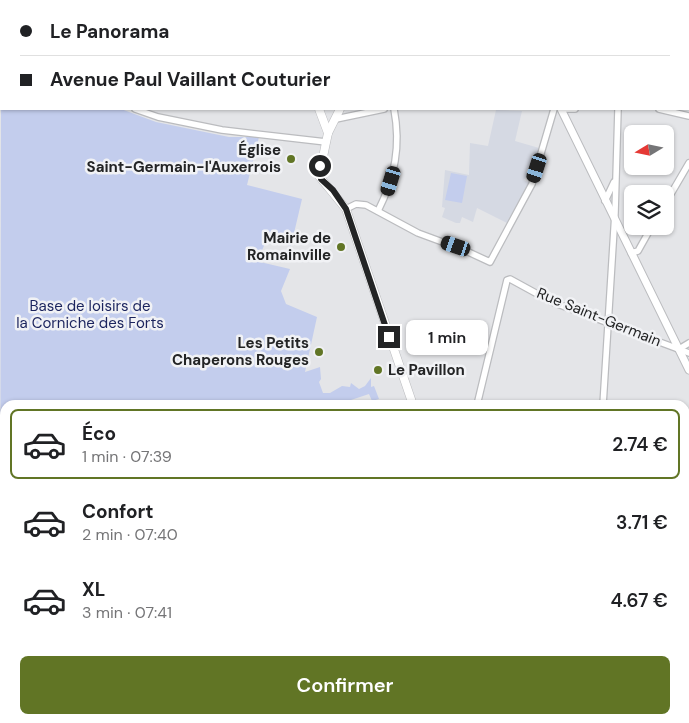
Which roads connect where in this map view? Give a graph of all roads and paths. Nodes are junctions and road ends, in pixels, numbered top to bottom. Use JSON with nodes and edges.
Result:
{"nodes":[{"id":1,"x":138,"y":110,"type":"edge"},
{"id":2,"x":319,"y":110,"type":"edge"},
{"id":3,"x":340,"y":110,"type":"edge"},
{"id":4,"x":379,"y":110,"type":"edge"},
{"id":5,"x":394,"y":110,"type":"edge"},
{"id":6,"x":554,"y":110,"type":"edge"},
{"id":7,"x":562,"y":110,"type":"edge"},
{"id":8,"x":618,"y":110,"type":"edge"},
{"id":9,"x":663,"y":110,"type":"edge"},
{"id":10,"x":689,"y":116,"type":"edge"},
{"id":11,"x":336,"y":119,"type":"junction"},
{"id":12,"x":328,"y":133,"type":"junction"},
{"id":13,"x":326,"y":142,"type":"junction"},
{"id":14,"x":689,"y":163,"type":"edge"},
{"id":15,"x":615,"y":178,"type":"junction"},
{"id":16,"x":674,"y":189,"type":"edge"},
{"id":17,"x":605,"y":201,"type":"junction"},
{"id":18,"x":346,"y":209,"type":"junction"},
{"id":19,"x":378,"y":211,"type":"junction"},
{"id":20,"x":614,"y":220,"type":"junction"},
{"id":21,"x":647,"y":235,"type":"edge"},
{"id":22,"x":631,"y":253,"type":"junction"},
{"id":23,"x":608,"y":323,"type":"junction"},
{"id":24,"x":689,"y":343,"type":"edge"},
{"id":25,"x":679,"y":349,"type":"junction"},
{"id":26,"x":689,"y":353,"type":"edge"},
{"id":27,"x":689,"y":370,"type":"edge"},
{"id":28,"x":411,"y":400,"type":"edge"},
{"id":29,"x":478,"y":400,"type":"edge"},
{"id":30,"x":603,"y":400,"type":"edge"}],
"edges":[{"from":1,"to":13,"type":"street"},
{"from":2,"to":12,"type":"main road"},
{"from":3,"to":11,"type":"main road"},
{"from":4,"to":11,"type":"street"},
{"from":5,"to":19,"type":"street"},
{"from":6,"to":19,"type":"street"},
{"from":7,"to":17,"type":"street"},
{"from":8,"to":15,"type":"street"},
{"from":9,"to":10,"type":"street"},
{"from":11,"to":12,"type":"main road"},
{"from":12,"to":13,"type":"main road"},
{"from":13,"to":18,"type":"main road"},
{"from":14,"to":16,"type":"street"},
{"from":15,"to":17,"type":"street"},
{"from":15,"to":20,"type":"street"},
{"from":17,"to":20,"type":"street"},
{"from":18,"to":19,"type":"street"},
{"from":18,"to":28,"type":"main road"},
{"from":20,"to":22,"type":"street"},
{"from":20,"to":23,"type":"street"},
{"from":21,"to":22,"type":"street"},
{"from":22,"to":25,"type":"street"},
{"from":23,"to":25,"type":"street","name":"Rue Saint-Germain"},
{"from":23,"to":29,"type":"street","name":"Rue Saint-Germain"},
{"from":23,"to":30,"type":"street"},
{"from":24,"to":25,"type":"street"},
{"from":25,"to":26,"type":"street","name":"Rue Saint-Germain"},
{"from":25,"to":27,"type":"street"}]}
